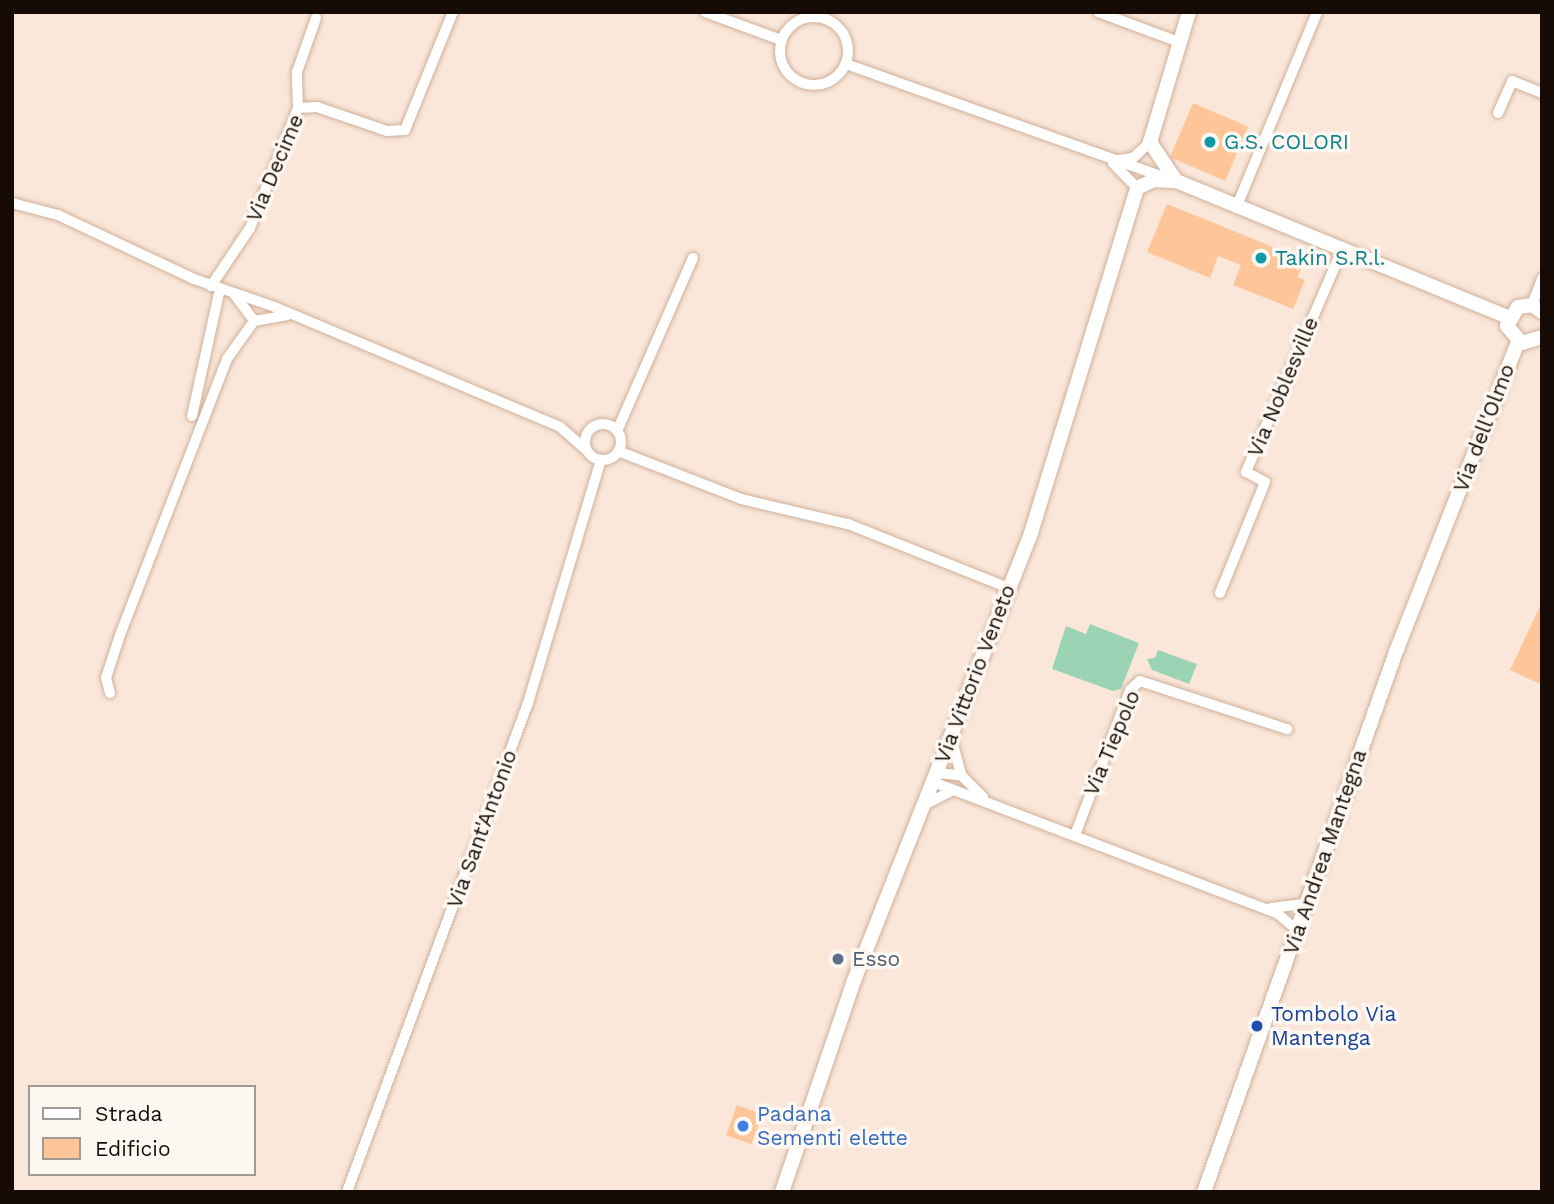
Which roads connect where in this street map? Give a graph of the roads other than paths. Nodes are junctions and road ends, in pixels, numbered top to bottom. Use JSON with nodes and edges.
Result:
{"nodes":[{"id":1,"x":453,"y":12,"type":"edge"},
{"id":2,"x":705,"y":12,"type":"edge"},
{"id":3,"x":1098,"y":12,"type":"edge"},
{"id":4,"x":1189,"y":12,"type":"edge"},
{"id":5,"x":1317,"y":12,"type":"edge"},
{"id":6,"x":818,"y":15,"type":"edge"},
{"id":7,"x":316,"y":18,"type":"dead end"},
{"id":8,"x":782,"y":40,"type":"junction"},
{"id":9,"x":1179,"y":42,"type":"junction"},
{"id":10,"x":846,"y":64,"type":"junction"},
{"id":11,"x":1542,"y":93,"type":"edge"},
{"id":12,"x":298,"y":108,"type":"junction"},
{"id":13,"x":1498,"y":113,"type":"dead end"},
{"id":14,"x":1150,"y":142,"type":"junction"},
{"id":15,"x":1108,"y":159,"type":"junction"},
{"id":16,"x":1176,"y":181,"type":"junction"},
{"id":17,"x":1137,"y":188,"type":"junction"},
{"id":18,"x":12,"y":203,"type":"edge"},
{"id":19,"x":1236,"y":208,"type":"junction"},
{"id":20,"x":1342,"y":250,"type":"junction"},
{"id":21,"x":693,"y":258,"type":"dead end"},
{"id":22,"x":1542,"y":279,"type":"edge"},
{"id":23,"x":221,"y":289,"type":"junction"},
{"id":24,"x":255,"y":300,"type":"junction"},
{"id":25,"x":1537,"y":309,"type":"edge"},
{"id":26,"x":286,"y":315,"type":"junction"},
{"id":27,"x":1508,"y":317,"type":"junction"},
{"id":28,"x":258,"y":319,"type":"junction"},
{"id":29,"x":1542,"y":337,"type":"edge"},
{"id":30,"x":1518,"y":342,"type":"junction"},
{"id":31,"x":192,"y":415,"type":"dead end"},
{"id":32,"x":560,"y":427,"type":"junction"},
{"id":33,"x":592,"y":428,"type":"junction"},
{"id":34,"x":617,"y":431,"type":"junction"},
{"id":35,"x":586,"y":450,"type":"junction"},
{"id":36,"x":618,"y":451,"type":"junction"},
{"id":37,"x":601,"y":460,"type":"junction"},
{"id":38,"x":1450,"y":514,"type":"joint"},
{"id":39,"x":1009,"y":588,"type":"junction"},
{"id":40,"x":1220,"y":593,"type":"dead end"},
{"id":41,"x":110,"y":693,"type":"dead end"},
{"id":42,"x":1287,"y":729,"type":"dead end"},
{"id":43,"x":951,"y":737,"type":"junction"},
{"id":44,"x":961,"y":775,"type":"junction"},
{"id":45,"x":935,"y":778,"type":"junction"},
{"id":46,"x":953,"y":790,"type":"junction"},
{"id":47,"x":988,"y":800,"type":"junction"},
{"id":48,"x":922,"y":806,"type":"junction"},
{"id":49,"x":1074,"y":835,"type":"junction"},
{"id":50,"x":1306,"y":904,"type":"junction"},
{"id":51,"x":1261,"y":908,"type":"junction"},
{"id":52,"x":1285,"y":909,"type":"junction"},
{"id":53,"x":1297,"y":923,"type":"junction"},
{"id":54,"x":347,"y":1192,"type":"edge"},
{"id":55,"x":782,"y":1192,"type":"edge"},
{"id":56,"x":1204,"y":1192,"type":"edge"}],
"edges":[{"from":1,"to":12,"type":"street","name":"Via Decime"},
{"from":2,"to":8,"type":"street"},
{"from":3,"to":9,"type":"street"},
{"from":4,"to":9,"type":"main road"},
{"from":5,"to":19,"type":"street"},
{"from":6,"to":8,"type":"street"},
{"from":6,"to":10,"type":"street"},
{"from":7,"to":12,"type":"street"},
{"from":8,"to":10,"type":"street"},
{"from":9,"to":14,"type":"main road"},
{"from":10,"to":15,"type":"street"},
{"from":11,"to":13,"type":"street"},
{"from":12,"to":23,"type":"street","name":"Via Decime"},
{"from":14,"to":15,"type":"street"},
{"from":14,"to":16,"type":"main road"},
{"from":15,"to":16,"type":"street"},
{"from":15,"to":17,"type":"street"},
{"from":16,"to":17,"type":"main road"},
{"from":16,"to":19,"type":"main road"},
{"from":17,"to":39,"type":"main road","name":"Via Vittorio Veneto"},
{"from":18,"to":23,"type":"street"},
{"from":19,"to":20,"type":"main road"},
{"from":20,"to":27,"type":"main road"},
{"from":20,"to":40,"type":"street","name":"Via Noblesville"},
{"from":21,"to":34,"type":"street"},
{"from":22,"to":25,"type":"street"},
{"from":23,"to":24,"type":"street"},
{"from":23,"to":28,"type":"street"},
{"from":23,"to":31,"type":"street"},
{"from":24,"to":26,"type":"street"},
{"from":24,"to":28,"type":"street"},
{"from":25,"to":27,"type":"main road"},
{"from":26,"to":28,"type":"street"},
{"from":26,"to":32,"type":"street"},
{"from":27,"to":30,"type":"main road"},
{"from":28,"to":41,"type":"street"},
{"from":29,"to":30,"type":"main road"},
{"from":30,"to":38,"type":"main road","name":"Via dell'Olmo"},
{"from":32,"to":33,"type":"street"},
{"from":32,"to":35,"type":"street"},
{"from":33,"to":34,"type":"street"},
{"from":33,"to":35,"type":"street"},
{"from":34,"to":36,"type":"street"},
{"from":35,"to":37,"type":"street"},
{"from":36,"to":37,"type":"street"},
{"from":36,"to":39,"type":"street"},
{"from":37,"to":54,"type":"street","name":"Via Sant'Antonio"},
{"from":38,"to":50,"type":"main road","name":"Via Andrea Mantegna"},
{"from":39,"to":43,"type":"main road","name":"Via Vittorio Veneto"},
{"from":42,"to":49,"type":"street","name":"Via Tiepolo"},
{"from":43,"to":44,"type":"street"},
{"from":43,"to":45,"type":"main road","name":"Via Vittorio Veneto"},
{"from":44,"to":45,"type":"street"},
{"from":44,"to":47,"type":"street"},
{"from":45,"to":46,"type":"street"},
{"from":45,"to":48,"type":"main road","name":"Via Vittorio Veneto"},
{"from":46,"to":47,"type":"street"},
{"from":46,"to":48,"type":"street"},
{"from":47,"to":49,"type":"street"},
{"from":48,"to":55,"type":"main road","name":"Via Vittorio Veneto"},
{"from":49,"to":51,"type":"street"},
{"from":50,"to":52,"type":"street"},
{"from":50,"to":53,"type":"main road","name":"Via Andrea Mantegna"},
{"from":51,"to":52,"type":"street"},
{"from":51,"to":53,"type":"street"},
{"from":52,"to":53,"type":"street"},
{"from":53,"to":56,"type":"main road","name":"Via Andrea Mantegna"}]}
